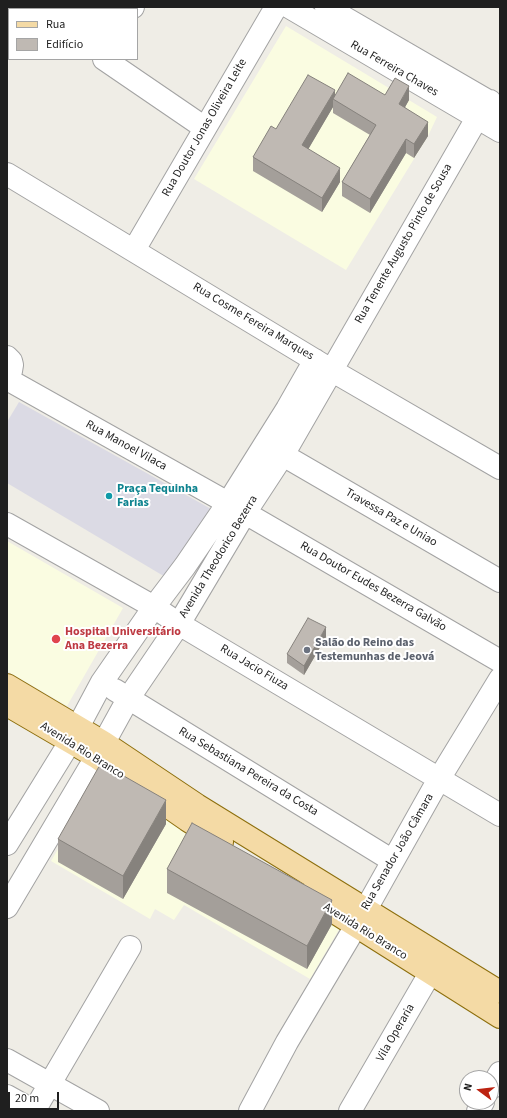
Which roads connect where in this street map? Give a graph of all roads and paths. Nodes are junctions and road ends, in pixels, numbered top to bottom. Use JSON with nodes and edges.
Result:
{"nodes":[{"id":1,"x":276,"y":7,"type":"edge"},
{"id":2,"x":288,"y":7,"type":"edge"},
{"id":3,"x":326,"y":7,"type":"edge"},
{"id":4,"x":105,"y":60,"type":"edge"},
{"id":5,"x":489,"y":109,"type":"edge"},
{"id":6,"x":205,"y":128,"type":"junction"},
{"id":7,"x":500,"y":131,"type":"edge"},
{"id":8,"x":7,"y":174,"type":"edge"},
{"id":9,"x":134,"y":250,"type":"junction"},
{"id":10,"x":323,"y":365,"type":"junction"},
{"id":11,"x":8,"y":371,"type":"edge"},
{"id":12,"x":283,"y":455,"type":"junction"},
{"id":13,"x":500,"y":468,"type":"edge"},
{"id":14,"x":237,"y":508,"type":"junction"},
{"id":15,"x":7,"y":524,"type":"edge"},
{"id":16,"x":500,"y":581,"type":"edge"},
{"id":17,"x":154,"y":607,"type":"junction"},
{"id":18,"x":179,"y":624,"type":"junction"},
{"id":19,"x":500,"y":661,"type":"edge"},
{"id":20,"x":500,"y":679,"type":"edge"},
{"id":21,"x":102,"y":682,"type":"junction"},
{"id":22,"x":7,"y":685,"type":"edge"},
{"id":23,"x":128,"y":699,"type":"junction"},
{"id":24,"x":7,"y":705,"type":"edge"},
{"id":25,"x":73,"y":734,"type":"junction"},
{"id":26,"x":99,"y":750,"type":"junction"},
{"id":27,"x":439,"y":779,"type":"junction"},
{"id":28,"x":500,"y":815,"type":"edge"},
{"id":29,"x":7,"y":844,"type":"edge"},
{"id":30,"x":393,"y":861,"type":"junction"},
{"id":31,"x":9,"y":899,"type":"edge"},
{"id":32,"x":361,"y":918,"type":"junction"},
{"id":33,"x":130,"y":947,"type":"dead end"},
{"id":34,"x":435,"y":965,"type":"junction"},
{"id":35,"x":500,"y":992,"type":"edge"},
{"id":36,"x":500,"y":1017,"type":"edge"},
{"id":37,"x":7,"y":1060,"type":"edge"},
{"id":38,"x":50,"y":1084,"type":"junction"},
{"id":39,"x":7,"y":1096,"type":"edge"},
{"id":40,"x":34,"y":1111,"type":"edge"},
{"id":41,"x":98,"y":1111,"type":"edge"},
{"id":42,"x":250,"y":1111,"type":"edge"},
{"id":43,"x":350,"y":1111,"type":"edge"}],
"edges":[{"from":1,"to":6,"type":"street","name":"Rua Doutor Jonas Oliveira Leite"},
{"from":2,"to":5,"type":"street","name":"Rua Ferreira Chaves"},
{"from":3,"to":5,"type":"street","name":"Rua Ferreira Chaves"},
{"from":4,"to":6,"type":"street"},
{"from":5,"to":7,"type":"street","name":"Rua Ferreira Chaves"},
{"from":5,"to":10,"type":"street","name":"Rua Tenente Augusto Pinto de Sousa"},
{"from":6,"to":9,"type":"street","name":"Rua Doutor Jonas Oliveira Leite"},
{"from":8,"to":9,"type":"street","name":"Rua Cosme Fereira Marques"},
{"from":9,"to":10,"type":"street","name":"Rua Cosme Fereira Marques"},
{"from":10,"to":12,"type":"street","name":"Avenida Theodorico Bezerra"},
{"from":10,"to":13,"type":"street","name":"Rua Cosme Fereira Marques"},
{"from":10,"to":14,"type":"street","name":"Avenida Theodorico Bezerra"},
{"from":11,"to":14,"type":"street","name":"Rua Manoel Vilaca"},
{"from":12,"to":14,"type":"street","name":"Avenida Theodorico Bezerra"},
{"from":12,"to":16,"type":"street","name":"Travessa Paz e Uniao"},
{"from":14,"to":17,"type":"street","name":"Avenida Theodorico Bezerra"},
{"from":14,"to":18,"type":"street","name":"Avenida Theodorico Bezerra"},
{"from":14,"to":19,"type":"street","name":"Rua Doutor Eudes Bezerra Galvão"},
{"from":15,"to":17,"type":"street","name":"Rua Jacio Fiuza"},
{"from":17,"to":18,"type":"street","name":"Rua Jacio Fiuza"},
{"from":17,"to":21,"type":"street","name":"Avenida Theodorico Bezerra"},
{"from":18,"to":23,"type":"street","name":"Avenida Theodorico Bezerra"},
{"from":18,"to":27,"type":"street","name":"Rua Jacio Fiuza"},
{"from":20,"to":27,"type":"street","name":"Rua Senador João Câmara"},
{"from":21,"to":23,"type":"street","name":"Rua Sebastiana Pereira da Costa"},
{"from":21,"to":25,"type":"street","name":"Avenida Theodorico Bezerra"},
{"from":22,"to":25,"type":"main road","name":"Avenida Rio Branco"},
{"from":23,"to":26,"type":"street","name":"Avenida Theodorico Bezerra"},
{"from":23,"to":30,"type":"street","name":"Rua Sebastiana Pereira da Costa"},
{"from":24,"to":25,"type":"main road","name":"Avenida Rio Branco"},
{"from":25,"to":26,"type":"main road","name":"Avenida Rio Branco"},
{"from":25,"to":29,"type":"street","name":"Avenida Theodorico Bezerra"},
{"from":26,"to":31,"type":"street","name":"Avenida Theodorico Bezerra"},
{"from":26,"to":32,"type":"main road","name":"Avenida Rio Branco"},
{"from":27,"to":28,"type":"street","name":"Rua Jacio Fiuza"},
{"from":27,"to":30,"type":"street","name":"Rua Senador João Câmara"},
{"from":30,"to":32,"type":"street","name":"Rua Senador João Câmara"},
{"from":32,"to":34,"type":"main road","name":"Avenida Rio Branco"},
{"from":32,"to":42,"type":"street","name":"Rua Senador João Câmara"},
{"from":33,"to":38,"type":"street"},
{"from":34,"to":35,"type":"main road","name":"Avenida Rio Branco"},
{"from":34,"to":36,"type":"main road","name":"Avenida Rio Branco"},
{"from":34,"to":43,"type":"street","name":"Vila Operaria"},
{"from":37,"to":38,"type":"street"},
{"from":38,"to":40,"type":"street"},
{"from":38,"to":41,"type":"street"},
{"from":39,"to":40,"type":"street"}]}
